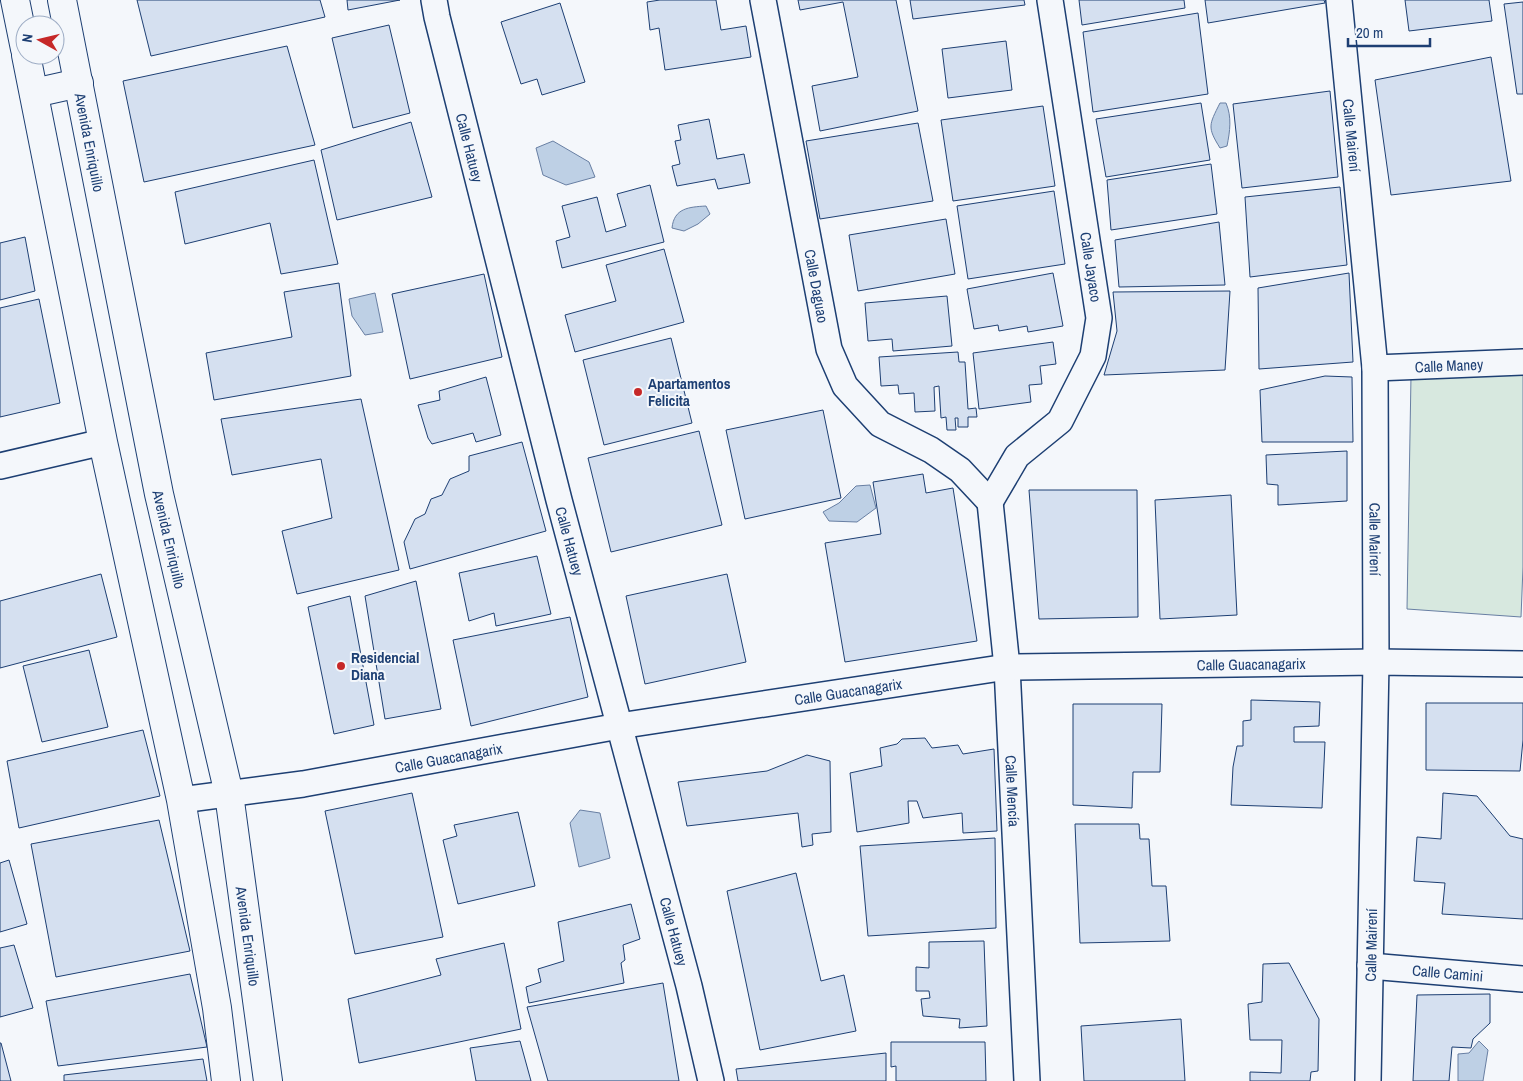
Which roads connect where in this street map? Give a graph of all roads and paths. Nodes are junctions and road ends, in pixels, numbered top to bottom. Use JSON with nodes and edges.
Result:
{"nodes":[{"id":1,"x":15,"y":0,"type":"edge"},
{"id":2,"x":62,"y":0,"type":"edge"},
{"id":3,"x":434,"y":0,"type":"edge"},
{"id":4,"x":763,"y":0,"type":"edge"},
{"id":5,"x":1050,"y":0,"type":"edge"},
{"id":6,"x":1339,"y":0,"type":"edge"},
{"id":7,"x":18,"y":15,"type":"edge"},
{"id":8,"x":28,"y":65,"type":"edge"},
{"id":9,"x":79,"y":83,"type":"junction"},
{"id":10,"x":34,"y":92,"type":"junction"},
{"id":11,"x":1523,"y":362,"type":"edge"},
{"id":12,"x":1375,"y":368,"type":"junction"},
{"id":13,"x":103,"y":442,"type":"junction"},
{"id":14,"x":0,"y":466,"type":"edge"},
{"id":15,"x":990,"y":502,"type":"junction"},
{"id":16,"x":1376,"y":662,"type":"junction"},
{"id":17,"x":1523,"y":664,"type":"edge"},
{"id":18,"x":1007,"y":667,"type":"junction"},
{"id":19,"x":619,"y":726,"type":"junction"},
{"id":20,"x":229,"y":794,"type":"junction"},
{"id":21,"x":181,"y":800,"type":"junction"},
{"id":22,"x":1370,"y":966,"type":"junction"},
{"id":23,"x":1523,"y":979,"type":"edge"},
{"id":24,"x":226,"y":1081,"type":"edge"},
{"id":25,"x":268,"y":1081,"type":"edge"},
{"id":26,"x":711,"y":1081,"type":"edge"},
{"id":27,"x":1027,"y":1081,"type":"edge"},
{"id":28,"x":1368,"y":1081,"type":"edge"}],
"edges":[{"from":1,"to":7,"type":"main road"},
{"from":2,"to":9,"type":"main road","name":"Avenida Enriquillo"},
{"from":3,"to":19,"type":"street","name":"Calle Hatuey"},
{"from":4,"to":15,"type":"street","name":"Calle Daguao"},
{"from":5,"to":15,"type":"street","name":"Calle Jayaco"},
{"from":6,"to":12,"type":"street","name":"Calle Mairení"},
{"from":8,"to":10,"type":"main road"},
{"from":9,"to":10,"type":"main road"},
{"from":9,"to":20,"type":"main road","name":"Avenida Enriquillo"},
{"from":10,"to":13,"type":"main road"},
{"from":11,"to":12,"type":"street","name":"Calle Maney"},
{"from":12,"to":16,"type":"street","name":"Calle Mairení"},
{"from":13,"to":14,"type":"street"},
{"from":13,"to":21,"type":"main road"},
{"from":15,"to":18,"type":"street","name":"Calle Mencía"},
{"from":16,"to":17,"type":"street","name":"Calle Guacanagarix"},
{"from":16,"to":18,"type":"street","name":"Calle Guacanagarix"},
{"from":16,"to":22,"type":"street","name":"Calle Mairení"},
{"from":18,"to":19,"type":"street","name":"Calle Guacanagarix"},
{"from":18,"to":27,"type":"street","name":"Calle Mencía"},
{"from":19,"to":20,"type":"street","name":"Calle Guacanagarix"},
{"from":19,"to":26,"type":"street","name":"Calle Hatuey"},
{"from":20,"to":21,"type":"street","name":"Calle Guacanagarix"},
{"from":20,"to":25,"type":"main road","name":"Avenida Enriquillo"},
{"from":21,"to":24,"type":"main road"},
{"from":22,"to":23,"type":"street","name":"Calle Camini"},
{"from":22,"to":28,"type":"street","name":"Calle Mairení"}]}
